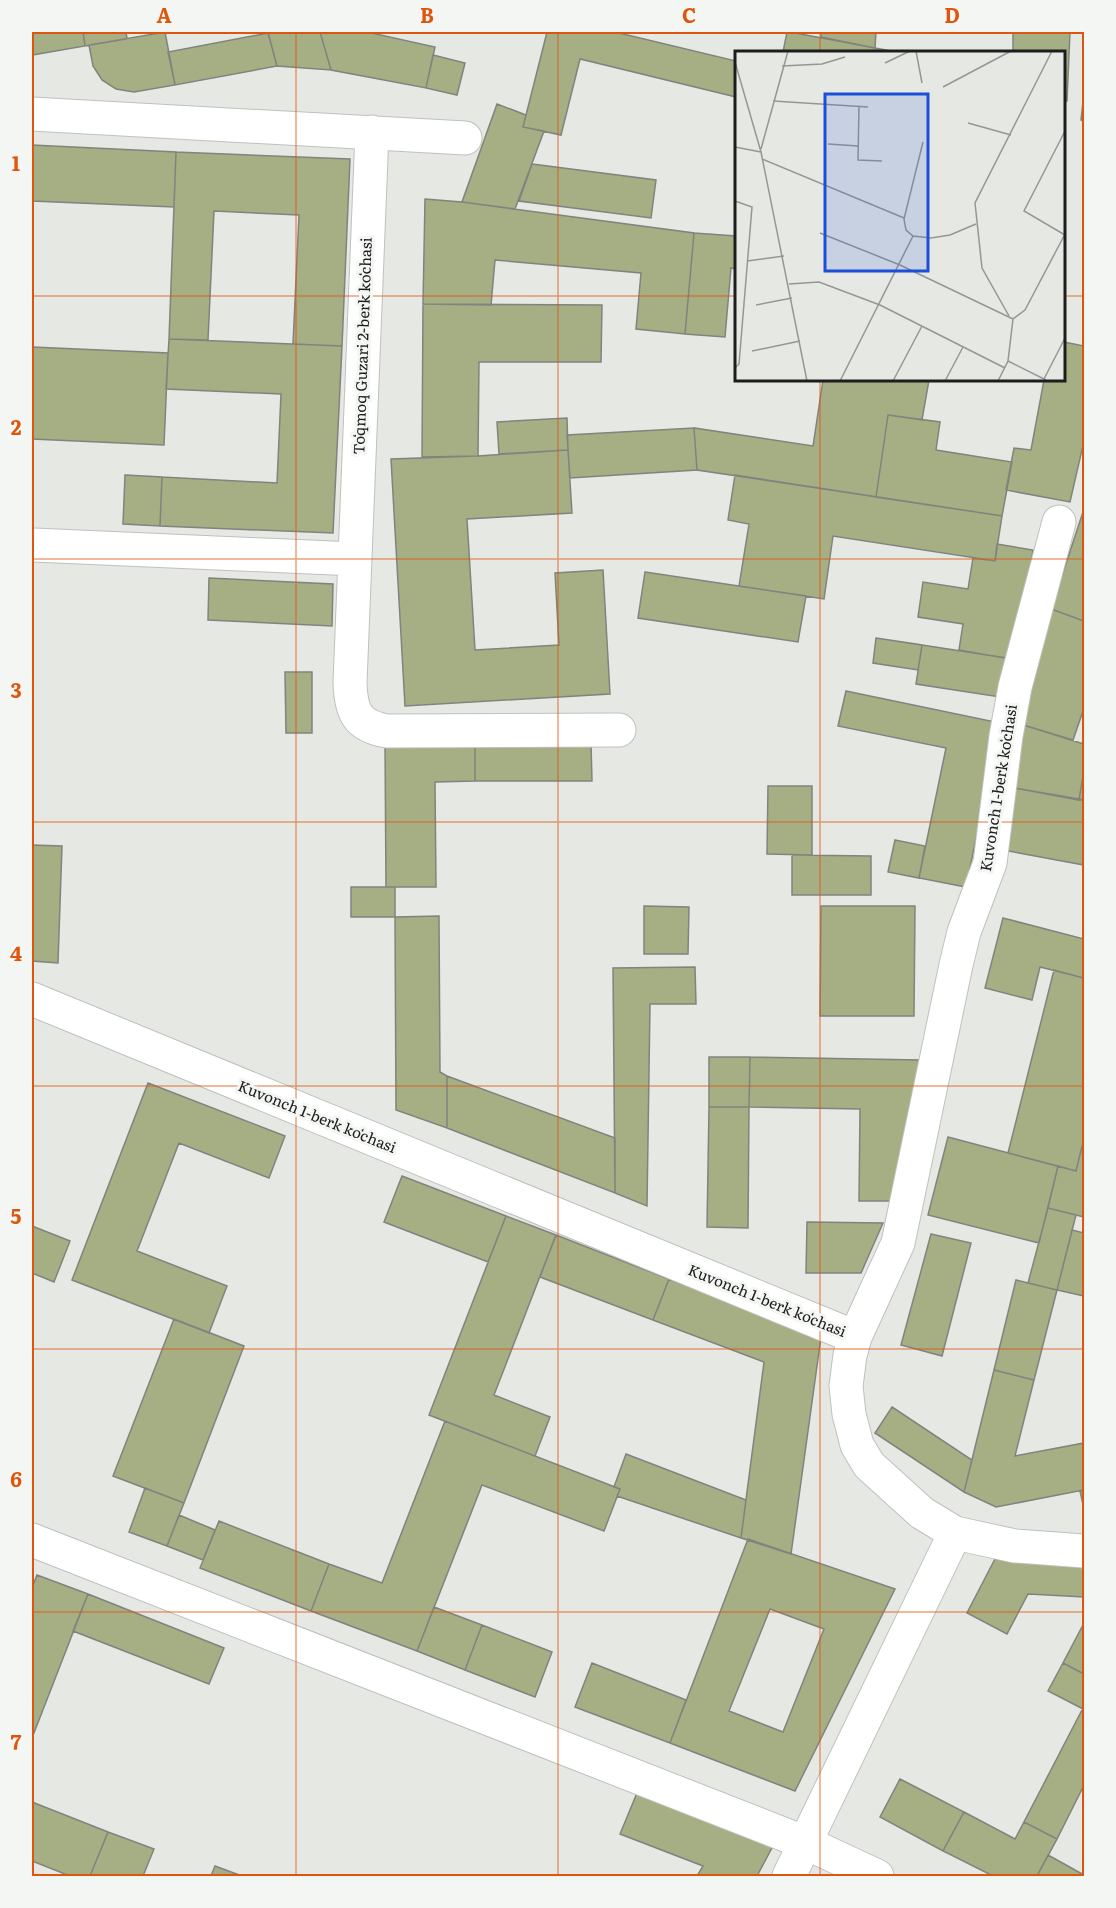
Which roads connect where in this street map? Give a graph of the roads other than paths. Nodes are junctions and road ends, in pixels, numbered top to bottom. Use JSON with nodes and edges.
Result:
{"nodes":[{"id":1,"x":32,"y":114,"type":"edge"},
{"id":2,"x":372,"y":132,"type":"junction"},
{"id":3,"x":465,"y":138,"type":"dead end"},
{"id":4,"x":1059,"y":522,"type":"dead end"},
{"id":5,"x":34,"y":545,"type":"dead end"},
{"id":6,"x":355,"y":559,"type":"junction"},
{"id":7,"x":619,"y":730,"type":"dead end"},
{"id":8,"x":32,"y":999,"type":"edge"},
{"id":9,"x":855,"y":1337,"type":"junction"},
{"id":10,"x":955,"y":1533,"type":"junction"},
{"id":11,"x":32,"y":1540,"type":"edge"},
{"id":12,"x":1084,"y":1551,"type":"edge"},
{"id":13,"x":806,"y":1843,"type":"junction"},
{"id":14,"x":789,"y":1876,"type":"edge"},
{"id":15,"x":878,"y":1876,"type":"edge"}],
"edges":[{"from":1,"to":2,"type":"street"},
{"from":2,"to":3,"type":"street"},
{"from":2,"to":6,"type":"street","name":"Toʻqmoq Guzari 2-berk koʻchasi"},
{"from":4,"to":9,"type":"street","name":"Kuvonch 1-berk koʻchasi"},
{"from":5,"to":6,"type":"street"},
{"from":6,"to":7,"type":"street","name":"Toʻqmoq Guzari 2-berk koʻchasi"},
{"from":8,"to":9,"type":"street","name":"Kuvonch 1-berk koʻchasi"},
{"from":9,"to":10,"type":"street"},
{"from":10,"to":12,"type":"street"},
{"from":10,"to":13,"type":"street"},
{"from":11,"to":13,"type":"street"},
{"from":13,"to":14,"type":"street"},
{"from":13,"to":15,"type":"street"}]}
